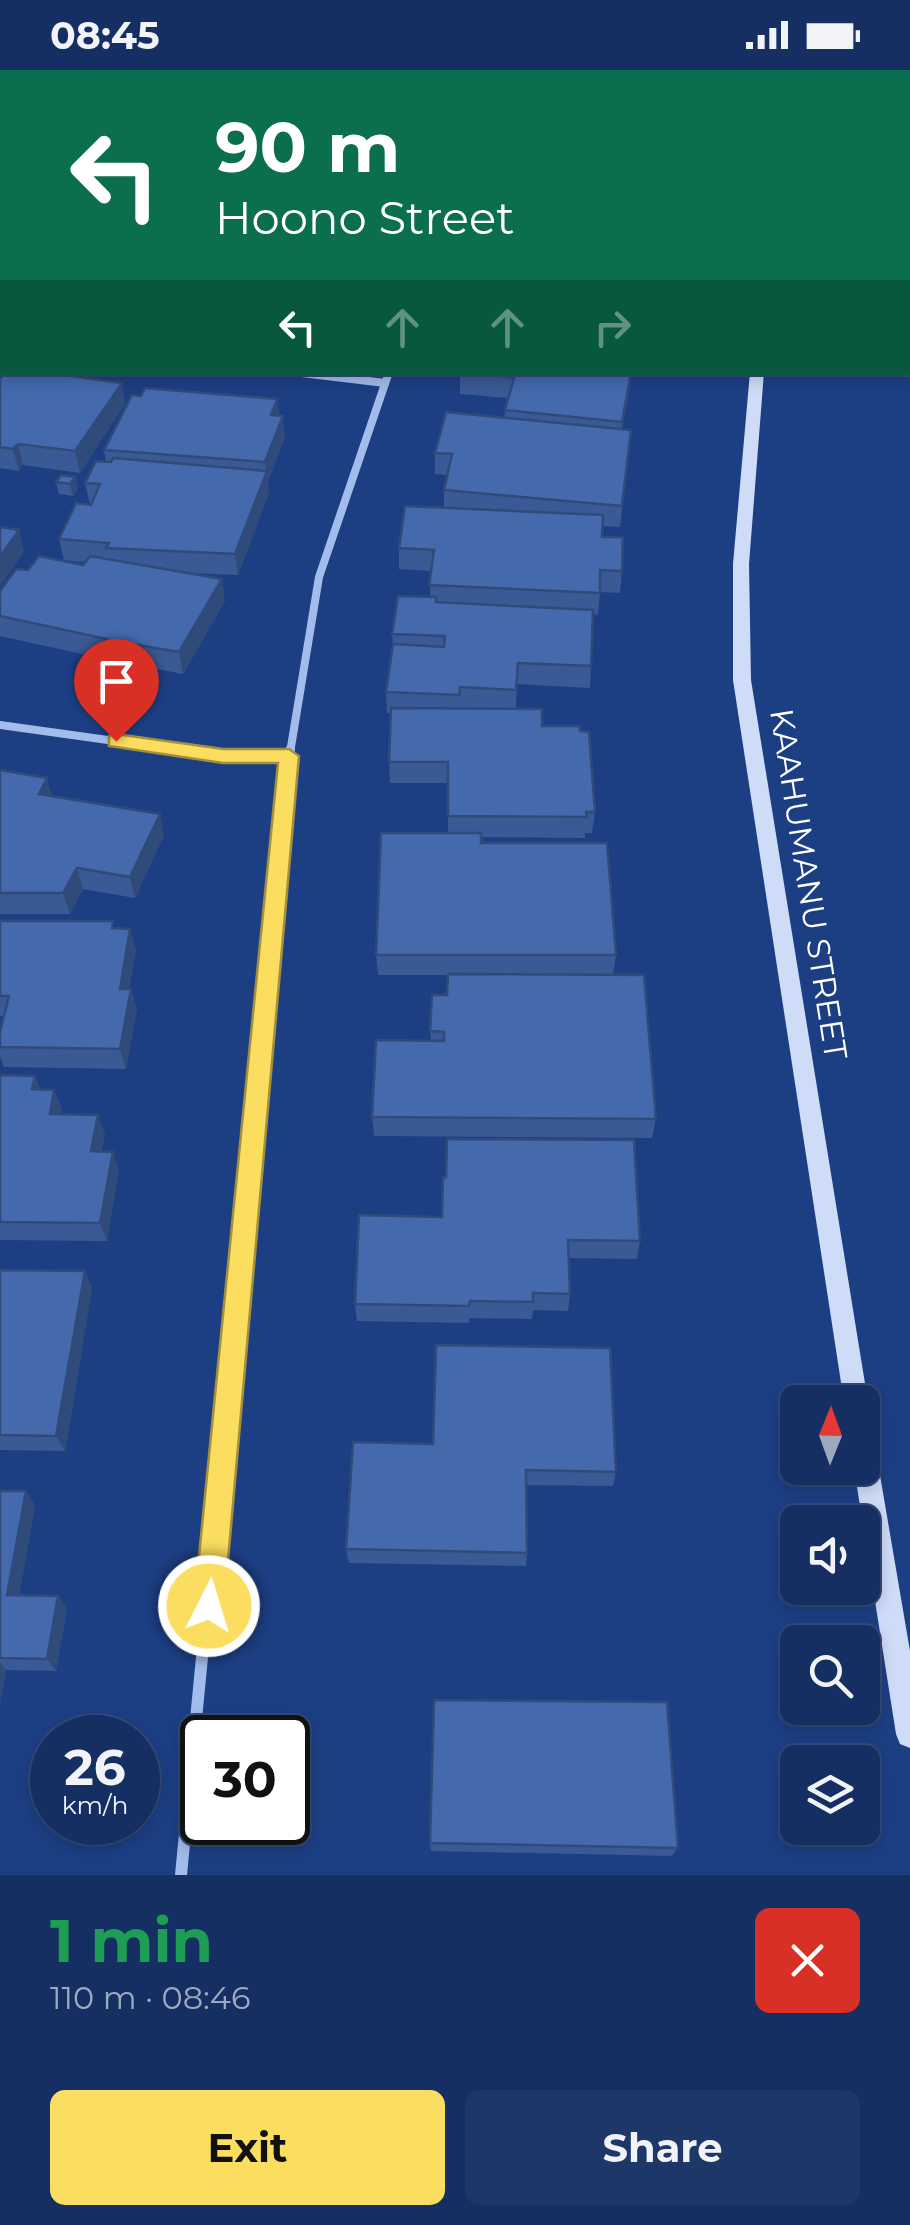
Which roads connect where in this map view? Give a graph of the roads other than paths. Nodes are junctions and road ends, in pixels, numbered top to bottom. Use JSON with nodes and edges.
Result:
{"nodes":[{"id":1,"x":340,"y":375,"type":"edge"},
{"id":2,"x":757,"y":375,"type":"edge"},
{"id":3,"x":387,"y":378,"type":"edge"},
{"id":4,"x":0,"y":724,"type":"edge"},
{"id":5,"x":289,"y":756,"type":"junction"},
{"id":6,"x":853,"y":1385,"type":"edge"},
{"id":7,"x":869,"y":1485,"type":"edge"},
{"id":8,"x":910,"y":1734,"type":"edge"},
{"id":9,"x":181,"y":1875,"type":"edge"}],
"edges":[{"from":1,"to":3,"type":"street"},
{"from":2,"to":6,"type":"street","name":"KAAHUMANU STREET"},
{"from":3,"to":5,"type":"street"},
{"from":4,"to":5,"type":"street"},
{"from":5,"to":9,"type":"street"},
{"from":7,"to":8,"type":"street"}]}
